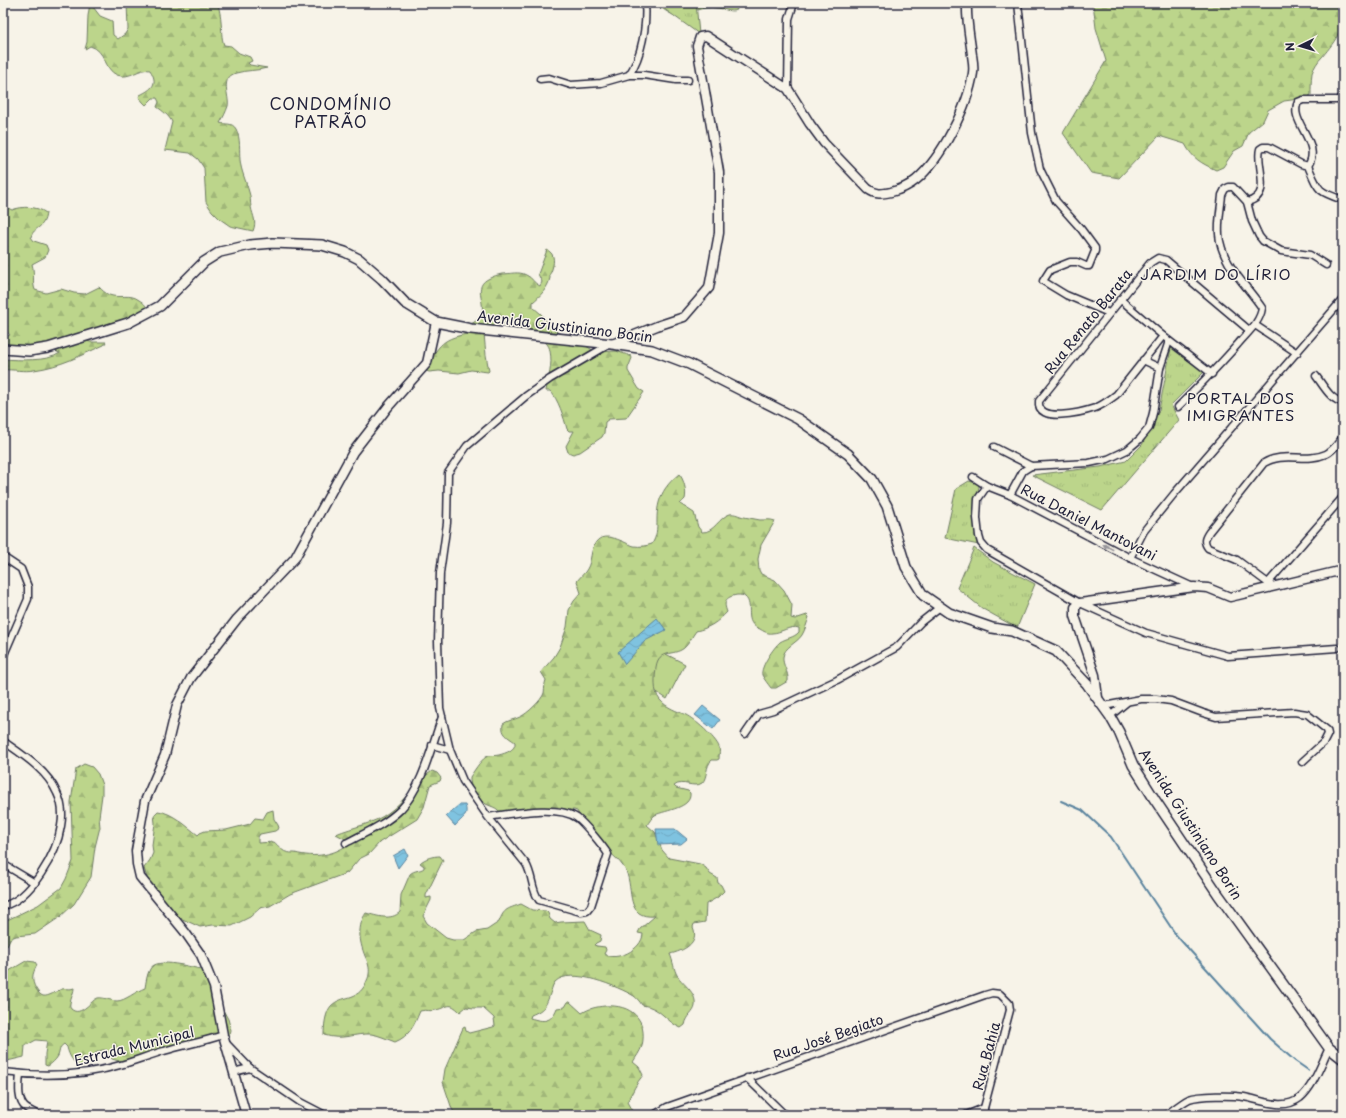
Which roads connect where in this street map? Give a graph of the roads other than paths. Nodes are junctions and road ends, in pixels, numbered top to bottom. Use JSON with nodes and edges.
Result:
{"nodes":[{"id":1,"x":646,"y":3,"type":"edge"},
{"id":2,"x":794,"y":3,"type":"edge"},
{"id":3,"x":967,"y":3,"type":"edge"},
{"id":4,"x":1018,"y":3,"type":"edge"},
{"id":5,"x":638,"y":60,"type":"junction"},
{"id":6,"x":629,"y":75,"type":"junction"},
{"id":7,"x":644,"y":75,"type":"junction"},
{"id":8,"x":540,"y":79,"type":"dead end"},
{"id":9,"x":688,"y":80,"type":"dead end"},
{"id":10,"x":788,"y":89,"type":"junction"},
{"id":11,"x":1343,"y":100,"type":"edge"},
{"id":12,"x":1308,"y":166,"type":"junction"},
{"id":13,"x":1343,"y":200,"type":"edge"},
{"id":14,"x":1247,"y":202,"type":"junction"},
{"id":15,"x":1326,"y":265,"type":"dead end"},
{"id":16,"x":1120,"y":299,"type":"junction"},
{"id":17,"x":1343,"y":299,"type":"edge"},
{"id":18,"x":1109,"y":313,"type":"junction"},
{"id":19,"x":436,"y":322,"type":"junction"},
{"id":20,"x":1255,"y":325,"type":"junction"},
{"id":21,"x":1250,"y":330,"type":"junction"},
{"id":22,"x":1163,"y":336,"type":"junction"},
{"id":23,"x":1169,"y":341,"type":"junction"},
{"id":24,"x":612,"y":344,"type":"junction"},
{"id":25,"x":3,"y":350,"type":"edge"},
{"id":26,"x":1297,"y":353,"type":"junction"},
{"id":27,"x":1143,"y":360,"type":"junction"},
{"id":28,"x":1160,"y":368,"type":"junction"},
{"id":29,"x":1212,"y":374,"type":"junction"},
{"id":30,"x":1316,"y":376,"type":"dead end"},
{"id":31,"x":1343,"y":402,"type":"edge"},
{"id":32,"x":1178,"y":407,"type":"dead end"},
{"id":33,"x":1343,"y":437,"type":"edge"},
{"id":34,"x":994,"y":446,"type":"dead end"},
{"id":35,"x":1031,"y":466,"type":"junction"},
{"id":36,"x":973,"y":477,"type":"dead end"},
{"id":37,"x":987,"y":486,"type":"junction"},
{"id":38,"x":1010,"y":494,"type":"junction"},
{"id":39,"x":1343,"y":497,"type":"edge"},
{"id":40,"x":3,"y":557,"type":"edge"},
{"id":41,"x":1130,"y":558,"type":"junction"},
{"id":42,"x":1343,"y":570,"type":"edge"},
{"id":43,"x":1270,"y":584,"type":"junction"},
{"id":44,"x":1194,"y":587,"type":"junction"},
{"id":45,"x":1080,"y":603,"type":"junction"},
{"id":46,"x":940,"y":607,"type":"junction"},
{"id":47,"x":1337,"y":648,"type":"dead end"},
{"id":48,"x":3,"y":657,"type":"edge"},
{"id":49,"x":1095,"y":674,"type":"junction"},
{"id":50,"x":1087,"y":684,"type":"junction"},
{"id":51,"x":1098,"y":698,"type":"junction"},
{"id":52,"x":1129,"y":701,"type":"junction"},
{"id":53,"x":1104,"y":706,"type":"junction"},
{"id":54,"x":1110,"y":716,"type":"junction"},
{"id":55,"x":442,"y":717,"type":"junction"},
{"id":56,"x":745,"y":734,"type":"dead end"},
{"id":57,"x":3,"y":741,"type":"edge"},
{"id":58,"x":432,"y":745,"type":"junction"},
{"id":59,"x":450,"y":750,"type":"junction"},
{"id":60,"x":1302,"y":762,"type":"dead end"},
{"id":61,"x":488,"y":817,"type":"junction"},
{"id":62,"x":346,"y":843,"type":"dead end"},
{"id":63,"x":3,"y":864,"type":"edge"},
{"id":64,"x":35,"y":883,"type":"junction"},
{"id":65,"x":3,"y":906,"type":"edge"},
{"id":66,"x":1009,"y":1003,"type":"joint"},
{"id":67,"x":224,"y":1038,"type":"junction"},
{"id":68,"x":1329,"y":1048,"type":"junction"},
{"id":69,"x":1343,"y":1059,"type":"edge"},
{"id":70,"x":250,"y":1068,"type":"junction"},
{"id":71,"x":3,"y":1072,"type":"edge"},
{"id":72,"x":233,"y":1072,"type":"junction"},
{"id":73,"x":20,"y":1074,"type":"junction"},
{"id":74,"x":747,"y":1078,"type":"junction"},
{"id":75,"x":984,"y":1112,"type":"edge"},
{"id":76,"x":38,"y":1115,"type":"edge"},
{"id":77,"x":246,"y":1115,"type":"edge"},
{"id":78,"x":325,"y":1115,"type":"edge"},
{"id":79,"x":655,"y":1115,"type":"edge"},
{"id":80,"x":785,"y":1115,"type":"edge"},
{"id":81,"x":966,"y":1115,"type":"edge"},
{"id":82,"x":1166,"y":1115,"type":"edge"}],
"edges":[{"from":1,"to":5,"type":"street"},
{"from":2,"to":10,"type":"street"},
{"from":3,"to":10,"type":"street"},
{"from":4,"to":18,"type":"street"},
{"from":5,"to":6,"type":"street"},
{"from":5,"to":7,"type":"street"},
{"from":6,"to":7,"type":"street"},
{"from":6,"to":8,"type":"street"},
{"from":7,"to":9,"type":"street"},
{"from":10,"to":24,"type":"street"},
{"from":11,"to":12,"type":"street"},
{"from":12,"to":13,"type":"street"},
{"from":12,"to":14,"type":"street"},
{"from":14,"to":15,"type":"street"},
{"from":14,"to":20,"type":"street"},
{"from":16,"to":18,"type":"street","name":"Rua Renato Barata"},
{"from":16,"to":21,"type":"street","name":"Rua Renato Barata"},
{"from":16,"to":22,"type":"street"},
{"from":17,"to":26,"type":"street"},
{"from":18,"to":27,"type":"street","name":"Rua Renato Barata"},
{"from":19,"to":24,"type":"main road","name":"Avenida Giustiniano Borin"},
{"from":19,"to":25,"type":"main road","name":"Avenida Giustiniano Borin"},
{"from":19,"to":67,"type":"street"},
{"from":20,"to":21,"type":"street"},
{"from":20,"to":26,"type":"street"},
{"from":21,"to":29,"type":"street"},
{"from":22,"to":23,"type":"street"},
{"from":22,"to":27,"type":"street"},
{"from":23,"to":28,"type":"street"},
{"from":23,"to":29,"type":"street"},
{"from":24,"to":46,"type":"main road","name":"Avenida Giustiniano Borin"},
{"from":24,"to":55,"type":"street"},
{"from":26,"to":41,"type":"street"},
{"from":27,"to":28,"type":"street"},
{"from":28,"to":35,"type":"street"},
{"from":29,"to":32,"type":"street"},
{"from":30,"to":31,"type":"street"},
{"from":33,"to":43,"type":"street"},
{"from":34,"to":35,"type":"street"},
{"from":35,"to":38,"type":"street"},
{"from":36,"to":37,"type":"street","name":"Rua Daniel Mantovani"},
{"from":37,"to":38,"type":"street","name":"Rua Daniel Mantovani"},
{"from":37,"to":45,"type":"street"},
{"from":41,"to":38,"type":"street","name":"Rua Daniel Mantovani","one_way":true},
{"from":39,"to":43,"type":"street"},
{"from":40,"to":48,"type":"street"},
{"from":41,"to":44,"type":"street","name":"Rua Daniel Mantovani"},
{"from":42,"to":43,"type":"street"},
{"from":43,"to":44,"type":"street"},
{"from":44,"to":45,"type":"street"},
{"from":45,"to":47,"type":"street"},
{"from":45,"to":49,"type":"street"},
{"from":46,"to":50,"type":"main road","name":"Avenida Giustiniano Borin"},
{"from":46,"to":56,"type":"street"},
{"from":49,"to":50,"type":"street"},
{"from":49,"to":51,"type":"street"},
{"from":50,"to":51,"type":"main road","name":"Avenida Giustiniano Borin"},
{"from":51,"to":53,"type":"main road","name":"Avenida Giustiniano Borin"},
{"from":52,"to":53,"type":"street"},
{"from":52,"to":54,"type":"street"},
{"from":52,"to":60,"type":"street"},
{"from":53,"to":54,"type":"main road","name":"Avenida Giustiniano Borin"},
{"from":54,"to":68,"type":"main road","name":"Avenida Giustiniano Borin"},
{"from":55,"to":58,"type":"street"},
{"from":55,"to":59,"type":"street"},
{"from":57,"to":64,"type":"street"},
{"from":58,"to":59,"type":"street"},
{"from":58,"to":62,"type":"street"},
{"from":59,"to":61,"type":"street"},
{"from":61,"to":61,"type":"street"},
{"from":63,"to":64,"type":"street"},
{"from":64,"to":65,"type":"street"},
{"from":66,"to":74,"type":"street","name":"Rua José Begiato"},
{"from":66,"to":75,"type":"street","name":"Rua Bahia"},
{"from":67,"to":70,"type":"street"},
{"from":67,"to":72,"type":"street"},
{"from":67,"to":73,"type":"street","name":"Estrada Municipal"},
{"from":68,"to":69,"type":"main road","name":"Avenida Giustiniano Borin"},
{"from":68,"to":82,"type":"street"},
{"from":70,"to":72,"type":"street"},
{"from":70,"to":78,"type":"street"},
{"from":71,"to":73,"type":"street","name":"Estrada Municipal"},
{"from":72,"to":77,"type":"street"},
{"from":73,"to":76,"type":"street"},
{"from":74,"to":79,"type":"street","name":"Rua José Begiato"},
{"from":74,"to":80,"type":"street"},
{"from":75,"to":81,"type":"street"}]}
